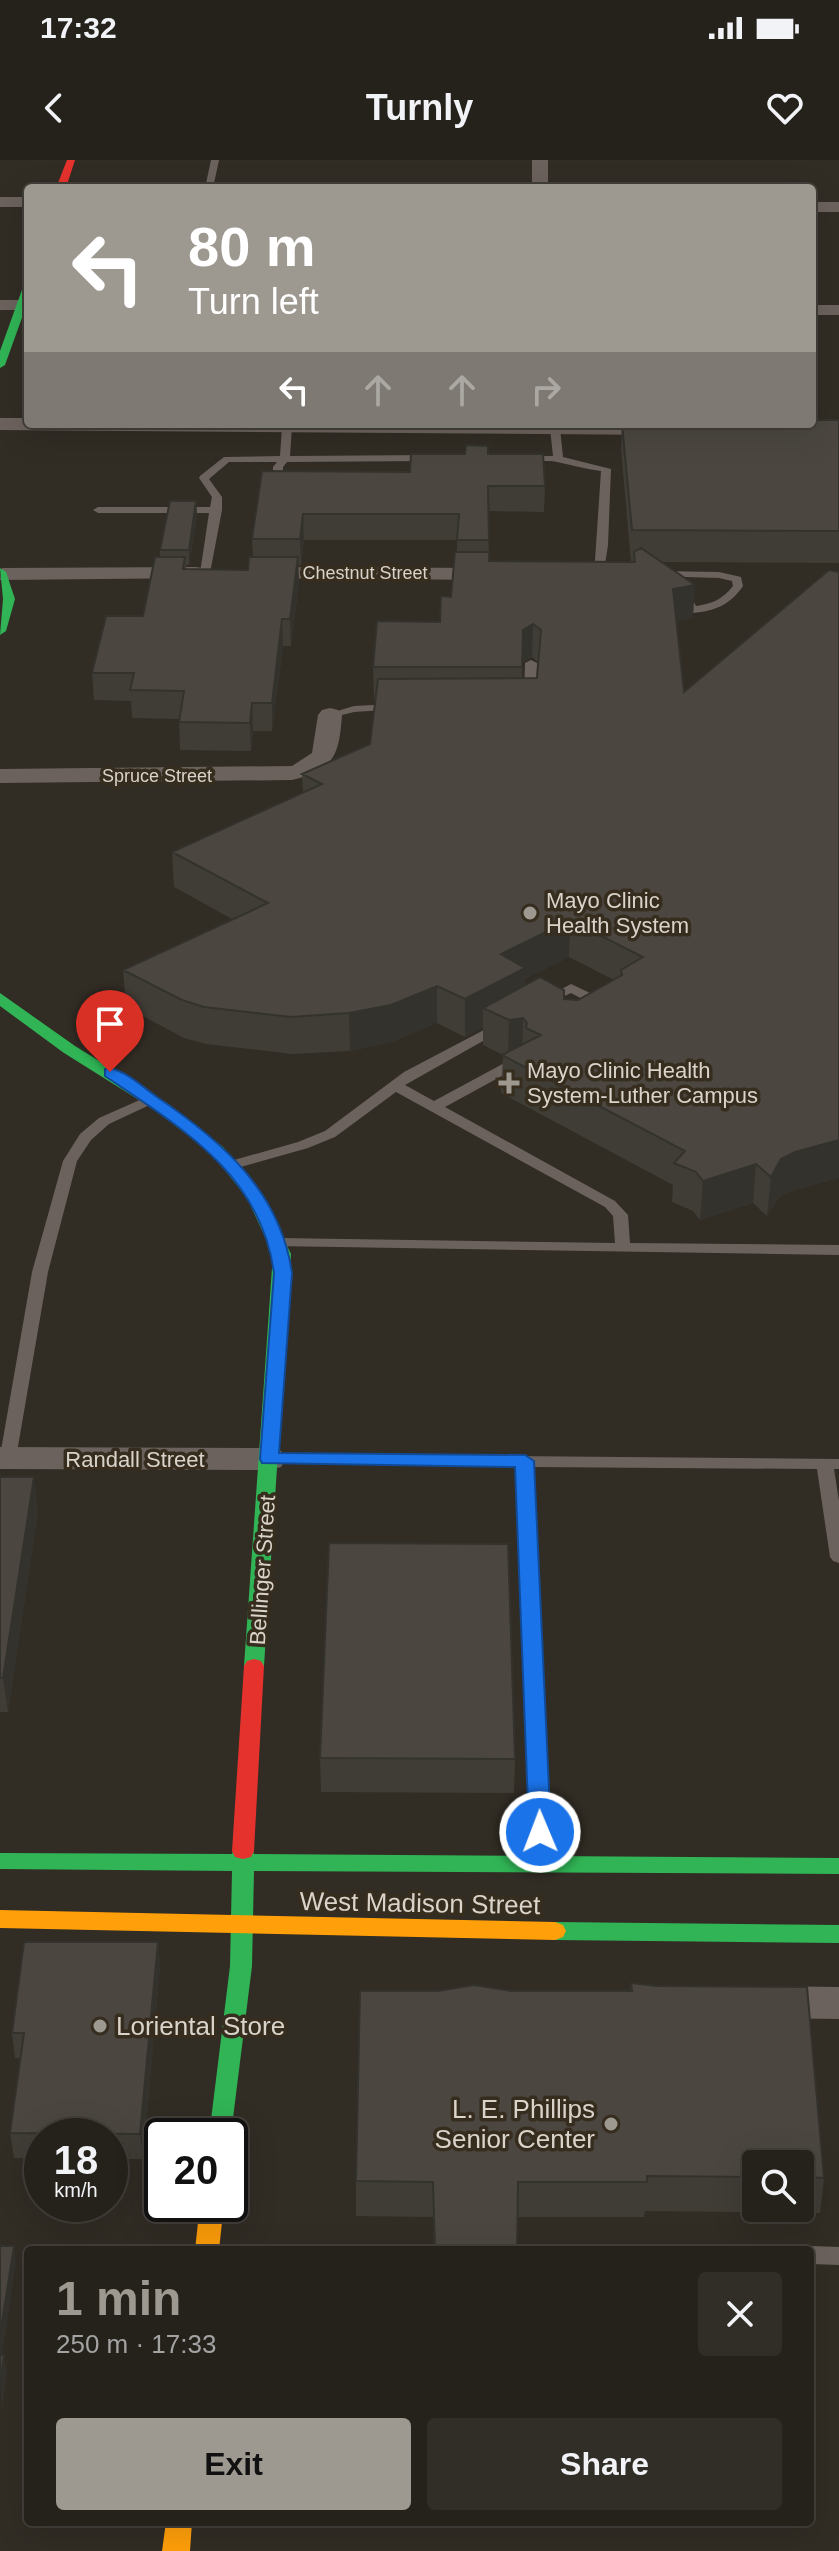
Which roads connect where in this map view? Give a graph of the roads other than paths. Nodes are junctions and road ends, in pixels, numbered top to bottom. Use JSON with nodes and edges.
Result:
{"nodes":[{"id":1,"x":71,"y":160,"type":"edge"},
{"id":2,"x":215,"y":160,"type":"edge"},
{"id":3,"x":540,"y":160,"type":"edge"},
{"id":4,"x":62,"y":184,"type":"edge"},
{"id":5,"x":210,"y":184,"type":"edge"},
{"id":6,"x":540,"y":184,"type":"edge"},
{"id":7,"x":0,"y":202,"type":"edge"},
{"id":8,"x":24,"y":202,"type":"edge"},
{"id":9,"x":816,"y":207,"type":"edge"},
{"id":10,"x":839,"y":207,"type":"edge"},
{"id":11,"x":24,"y":299,"type":"edge"},
{"id":12,"x":24,"y":304,"type":"edge"},
{"id":13,"x":0,"y":305,"type":"edge"},
{"id":14,"x":816,"y":310,"type":"edge"},
{"id":15,"x":839,"y":310,"type":"edge"},
{"id":16,"x":0,"y":365,"type":"edge"},
{"id":17,"x":0,"y":424,"type":"edge"},
{"id":18,"x":24,"y":424,"type":"edge"},
{"id":19,"x":287,"y":428,"type":"edge"},
{"id":20,"x":555,"y":428,"type":"edge"},
{"id":21,"x":639,"y":428,"type":"edge"},
{"id":22,"x":681,"y":429,"type":"edge"},
{"id":23,"x":285,"y":457,"type":"junction"},
{"id":24,"x":448,"y":458,"type":"edge"},
{"id":25,"x":511,"y":459,"type":"edge"},
{"id":26,"x":558,"y":459,"type":"junction"},
{"id":27,"x":302,"y":482,"type":"edge"},
{"id":28,"x":98,"y":510,"type":"dead end"},
{"id":29,"x":217,"y":510,"type":"junction"},
{"id":30,"x":1,"y":573,"type":"edge"},
{"id":31,"x":221,"y":573,"type":"junction"},
{"id":32,"x":515,"y":574,"type":"edge"},
{"id":33,"x":571,"y":574,"type":"edge"},
{"id":34,"x":677,"y":574,"type":"junction"},
{"id":35,"x":599,"y":575,"type":"junction"},
{"id":36,"x":621,"y":575,"type":"edge"},
{"id":37,"x":647,"y":575,"type":"edge"},
{"id":38,"x":0,"y":631,"type":"edge"},
{"id":39,"x":531,"y":663,"type":"edge"},
{"id":40,"x":406,"y":707,"type":"edge"},
{"id":41,"x":530,"y":708,"type":"edge"},
{"id":42,"x":330,"y":715,"type":"joint"},
{"id":43,"x":0,"y":776,"type":"edge"},
{"id":44,"x":0,"y":998,"type":"edge"},
{"id":45,"x":591,"y":1021,"type":"edge"},
{"id":46,"x":517,"y":1062,"type":"edge"},
{"id":47,"x":394,"y":1085,"type":"junction"},
{"id":48,"x":151,"y":1099,"type":"junction"},
{"id":49,"x":435,"y":1107,"type":"junction"},
{"id":50,"x":232,"y":1165,"type":"junction"},
{"id":51,"x":279,"y":1243,"type":"junction"},
{"id":52,"x":623,"y":1247,"type":"junction"},
{"id":53,"x":839,"y":1250,"type":"edge"},
{"id":54,"x":4,"y":1458,"type":"edge"},
{"id":55,"x":269,"y":1459,"type":"junction"},
{"id":56,"x":525,"y":1461,"type":"junction"},
{"id":57,"x":832,"y":1464,"type":"edge"},
{"id":58,"x":839,"y":1557,"type":"edge"},
{"id":59,"x":0,"y":1861,"type":"edge"},
{"id":60,"x":245,"y":1863,"type":"junction"},
{"id":61,"x":542,"y":1865,"type":"junction"},
{"id":62,"x":839,"y":1866,"type":"edge"},
{"id":63,"x":0,"y":1919,"type":"edge"},
{"id":64,"x":244,"y":1926,"type":"junction"},
{"id":65,"x":839,"y":1934,"type":"edge"},
{"id":66,"x":731,"y":2002,"type":"edge"},
{"id":67,"x":839,"y":2003,"type":"edge"},
{"id":68,"x":223,"y":2118,"type":"edge"},
{"id":69,"x":210,"y":2222,"type":"edge"},
{"id":70,"x":207,"y":2246,"type":"edge"},
{"id":71,"x":814,"y":2255,"type":"edge"},
{"id":72,"x":839,"y":2256,"type":"edge"},
{"id":73,"x":179,"y":2526,"type":"edge"},
{"id":74,"x":176,"y":2551,"type":"edge"}],
"edges":[{"from":1,"to":4,"type":"main road"},
{"from":2,"to":5,"type":"lane"},
{"from":3,"to":6,"type":"street"},
{"from":7,"to":8,"type":"street"},
{"from":9,"to":10,"type":"street"},
{"from":11,"to":13,"type":"street"},
{"from":12,"to":16,"type":"main road"},
{"from":14,"to":15,"type":"street"},
{"from":17,"to":18,"type":"street"},
{"from":19,"to":23,"type":"lane"},
{"from":20,"to":26,"type":"lane"},
{"from":21,"to":22,"type":"street"},
{"from":23,"to":24,"type":"lane"},
{"from":23,"to":27,"type":"lane"},
{"from":23,"to":29,"type":"lane"},
{"from":25,"to":26,"type":"lane"},
{"from":26,"to":35,"type":"lane"},
{"from":28,"to":29,"type":"lane"},
{"from":29,"to":31,"type":"lane"},
{"from":30,"to":31,"type":"street","name":"Chestnut Street"},
{"from":30,"to":38,"type":"main road"},
{"from":31,"to":32,"type":"street","name":"Chestnut Street"},
{"from":33,"to":35,"type":"street"},
{"from":34,"to":34,"type":"lane"},
{"from":34,"to":37,"type":"lane"},
{"from":35,"to":36,"type":"street"},
{"from":39,"to":41,"type":"lane"},
{"from":40,"to":42,"type":"lane"},
{"from":42,"to":43,"type":"street","name":"Spruce Street"},
{"from":44,"to":48,"type":"main road","name":"Bellinger Street"},
{"from":45,"to":47,"type":"lane"},
{"from":46,"to":49,"type":"lane"},
{"from":47,"to":49,"type":"lane"},
{"from":47,"to":50,"type":"lane"},
{"from":48,"to":50,"type":"main road","name":"Bellinger Street"},
{"from":48,"to":54,"type":"lane"},
{"from":49,"to":52,"type":"lane"},
{"from":50,"to":51,"type":"main road","name":"Bellinger Street"},
{"from":51,"to":52,"type":"lane"},
{"from":51,"to":55,"type":"main road","name":"Bellinger Street"},
{"from":52,"to":53,"type":"lane"},
{"from":54,"to":55,"type":"street","name":"Randall Street"},
{"from":55,"to":56,"type":"lane"},
{"from":55,"to":60,"type":"main road","name":"Bellinger Street"},
{"from":56,"to":57,"type":"lane"},
{"from":56,"to":61,"type":"lane"},
{"from":57,"to":58,"type":"lane"},
{"from":59,"to":60,"type":"main road","name":"West Madison Street"},
{"from":60,"to":61,"type":"main road","name":"West Madison Street"},
{"from":60,"to":64,"type":"main road","name":"Bellinger Street"},
{"from":61,"to":62,"type":"main road","name":"West Madison Street"},
{"from":63,"to":64,"type":"main road","name":"West Madison Street"},
{"from":64,"to":65,"type":"main road","name":"West Madison Street"},
{"from":64,"to":68,"type":"main road","name":"Bellinger Street"},
{"from":66,"to":67,"type":"street"},
{"from":69,"to":70,"type":"main road"},
{"from":71,"to":72,"type":"lane"},
{"from":73,"to":74,"type":"main road"}]}
